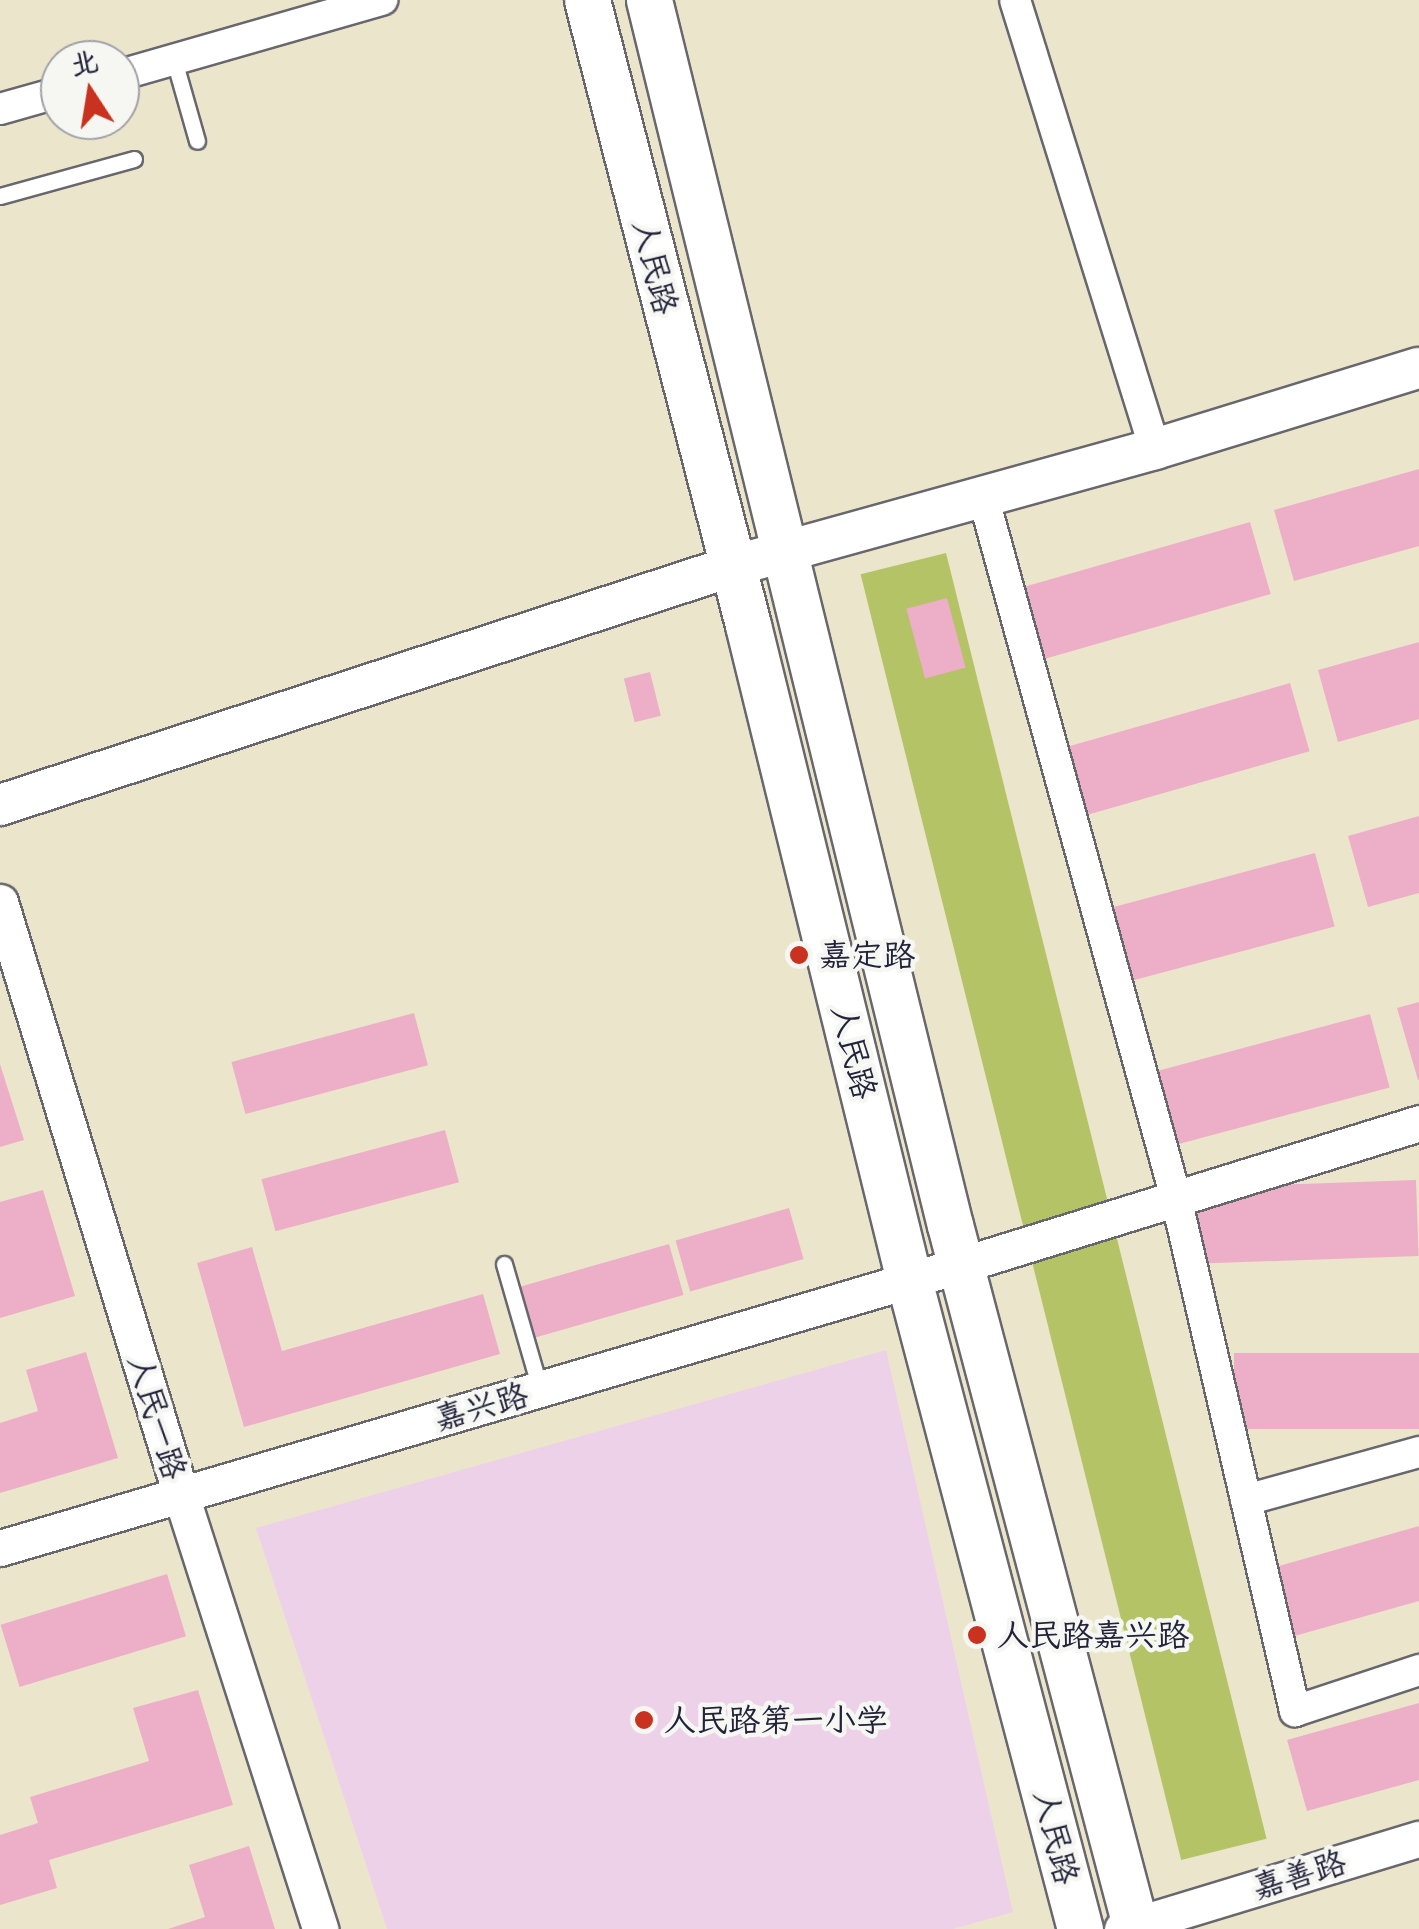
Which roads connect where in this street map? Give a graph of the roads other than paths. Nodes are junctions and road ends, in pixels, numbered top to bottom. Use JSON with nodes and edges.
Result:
{"nodes":[{"id":1,"x":382,"y":0,"type":"edge"},
{"id":2,"x":587,"y":0,"type":"edge"},
{"id":3,"x":649,"y":0,"type":"edge"},
{"id":4,"x":1015,"y":0,"type":"edge"},
{"id":5,"x":174,"y":60,"type":"junction"},
{"id":6,"x":140,"y":69,"type":"edge"},
{"id":7,"x":40,"y":98,"type":"edge"},
{"id":8,"x":0,"y":109,"type":"edge"},
{"id":9,"x":198,"y":141,"type":"dead end"},
{"id":10,"x":134,"y":159,"type":"dead end"},
{"id":11,"x":0,"y":196,"type":"edge"},
{"id":12,"x":1419,"y":368,"type":"edge"},
{"id":13,"x":1155,"y":449,"type":"junction"},
{"id":14,"x":982,"y":496,"type":"junction"},
{"id":15,"x":784,"y":552,"type":"junction"},
{"id":16,"x":733,"y":566,"type":"junction"},
{"id":17,"x":0,"y":805,"type":"edge"},
{"id":18,"x":0,"y":902,"type":"edge"},
{"id":19,"x":1419,"y":1123,"type":"edge"},
{"id":20,"x":1176,"y":1198,"type":"junction"},
{"id":21,"x":504,"y":1264,"type":"dead end"},
{"id":22,"x":961,"y":1265,"type":"junction"},
{"id":23,"x":909,"y":1280,"type":"junction"},
{"id":24,"x":540,"y":1389,"type":"junction"},
{"id":25,"x":1419,"y":1452,"type":"edge"},
{"id":26,"x":181,"y":1495,"type":"junction"},
{"id":27,"x":1246,"y":1500,"type":"junction"},
{"id":28,"x":0,"y":1548,"type":"edge"},
{"id":29,"x":1419,"y":1670,"type":"edge"},
{"id":30,"x":1419,"y":1838,"type":"edge"},
{"id":31,"x":1131,"y":1928,"type":"edge"},
{"id":32,"x":320,"y":1929,"type":"edge"},
{"id":33,"x":1080,"y":1929,"type":"edge"}],
"edges":[{"from":1,"to":5,"type":"street"},
{"from":2,"to":16,"type":"main road","name":"人民路"},
{"from":3,"to":15,"type":"main road","name":"人民路"},
{"from":4,"to":13,"type":"street"},
{"from":5,"to":6,"type":"street"},
{"from":5,"to":9,"type":"lane"},
{"from":7,"to":8,"type":"street"},
{"from":10,"to":11,"type":"lane"},
{"from":12,"to":13,"type":"main road"},
{"from":13,"to":14,"type":"main road"},
{"from":14,"to":15,"type":"main road"},
{"from":14,"to":20,"type":"street"},
{"from":15,"to":16,"type":"main road"},
{"from":15,"to":22,"type":"main road","name":"人民路"},
{"from":16,"to":17,"type":"main road"},
{"from":16,"to":23,"type":"main road","name":"人民路"},
{"from":18,"to":26,"type":"street","name":"人民一路"},
{"from":19,"to":20,"type":"street","name":"嘉兴路"},
{"from":20,"to":22,"type":"street","name":"嘉兴路"},
{"from":20,"to":27,"type":"street"},
{"from":21,"to":24,"type":"lane"},
{"from":22,"to":23,"type":"street","name":"嘉兴路"},
{"from":22,"to":31,"type":"main road","name":"人民路"},
{"from":23,"to":24,"type":"street","name":"嘉兴路"},
{"from":23,"to":33,"type":"main road","name":"人民路"},
{"from":24,"to":26,"type":"street","name":"嘉兴路"},
{"from":25,"to":27,"type":"street"},
{"from":26,"to":28,"type":"street","name":"嘉兴路"},
{"from":26,"to":32,"type":"street","name":"人民一路"},
{"from":27,"to":29,"type":"street"},
{"from":30,"to":31,"type":"street","name":"嘉善路"}]}
